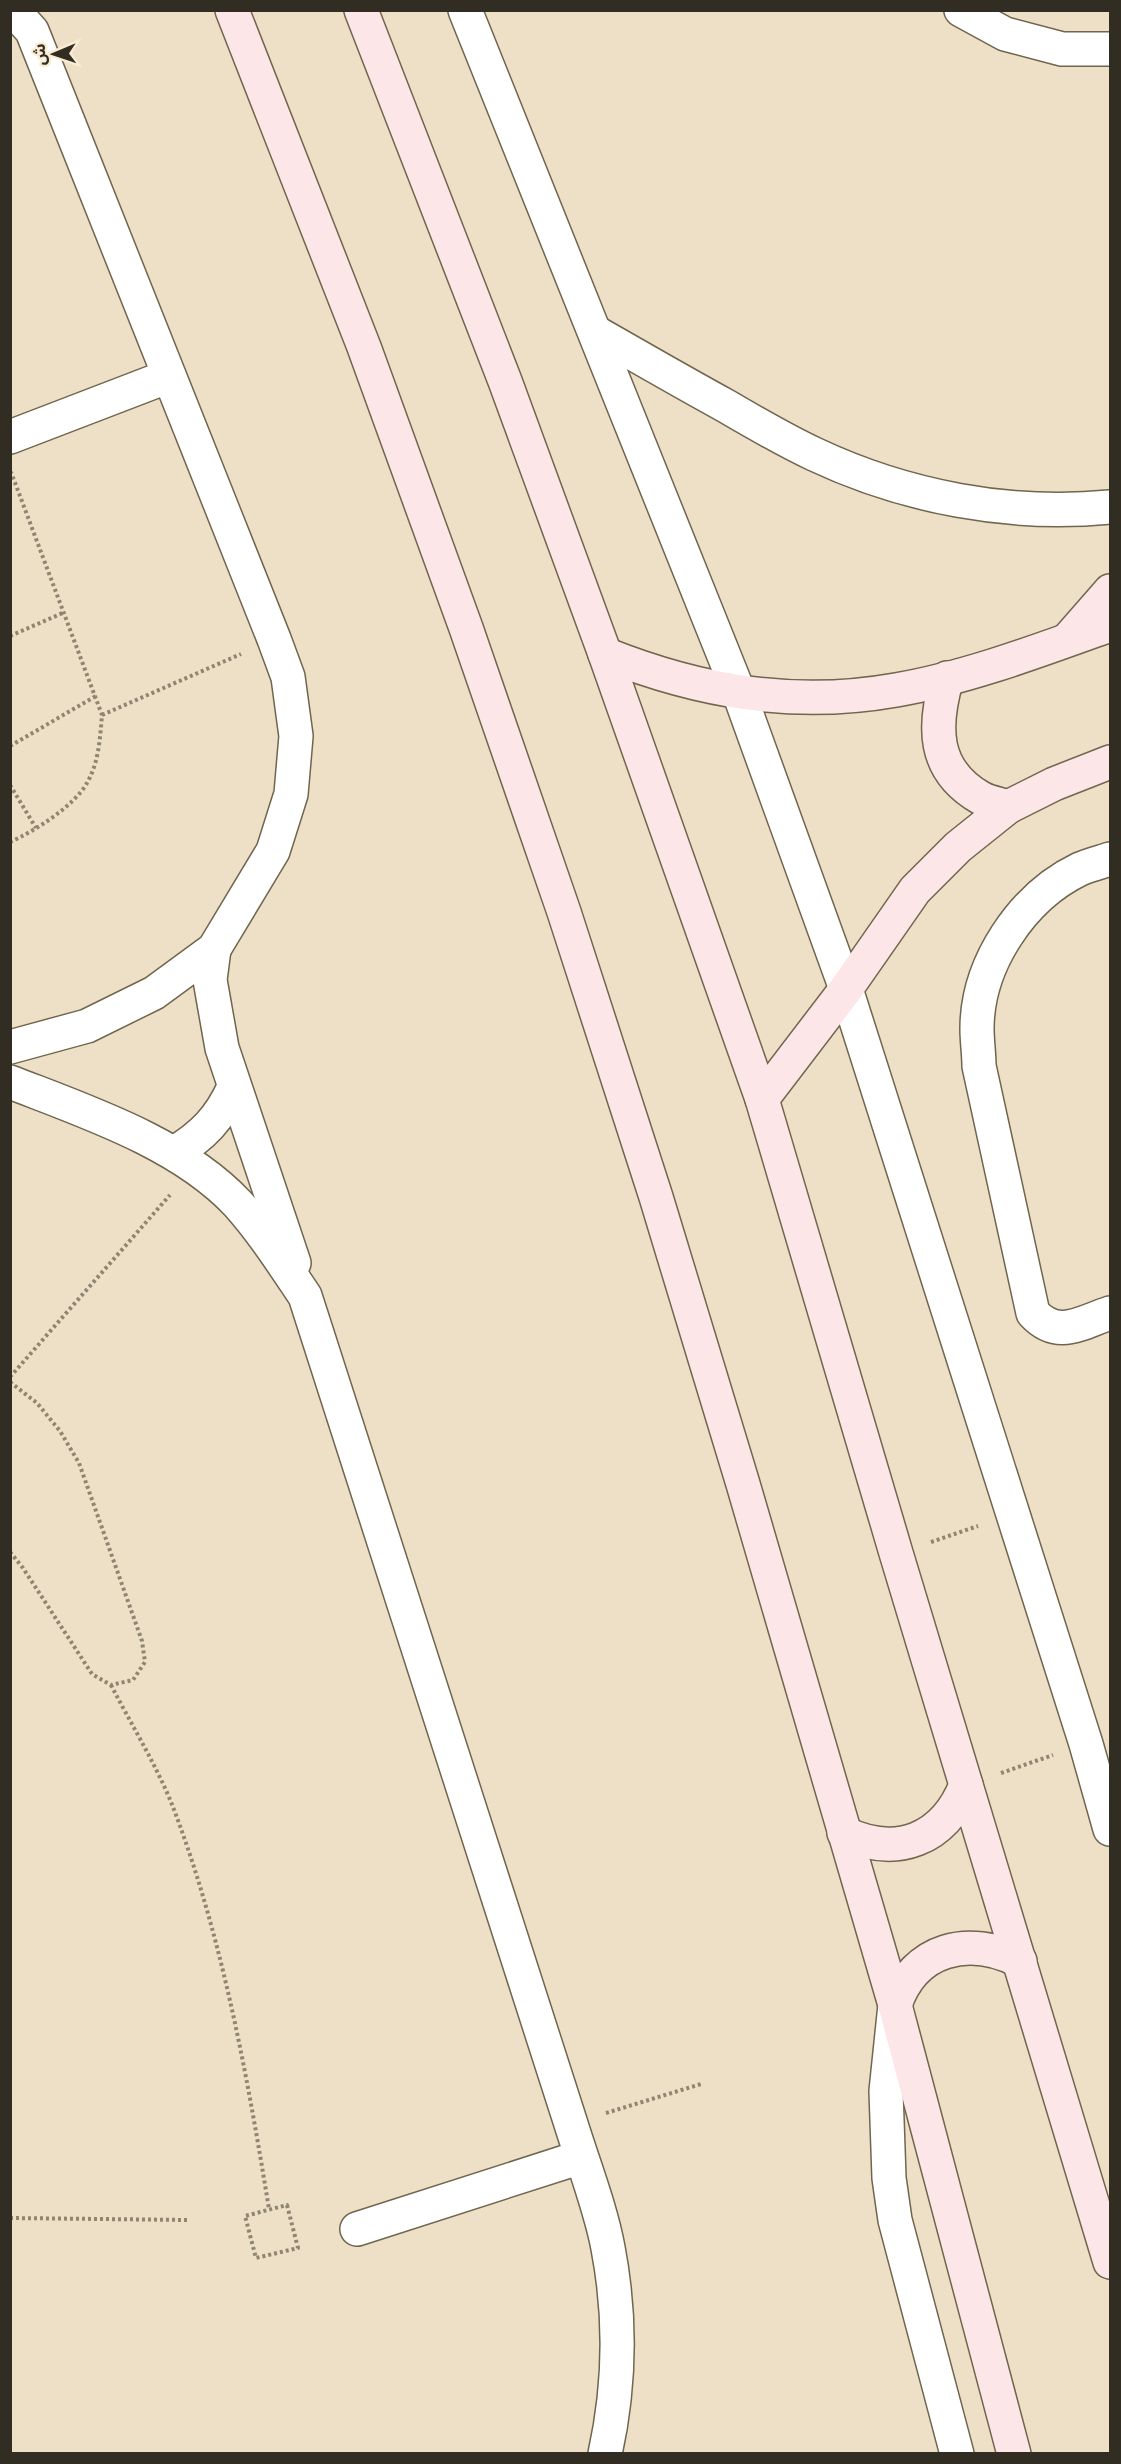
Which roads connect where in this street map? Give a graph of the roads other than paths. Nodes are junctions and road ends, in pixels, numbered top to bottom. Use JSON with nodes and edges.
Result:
{"nodes":[{"id":1,"x":13,"y":10,"type":"edge"},
{"id":2,"x":232,"y":10,"type":"edge"},
{"id":3,"x":361,"y":10,"type":"edge"},
{"id":4,"x":465,"y":10,"type":"edge"},
{"id":5,"x":962,"y":10,"type":"edge"},
{"id":6,"x":1110,"y":49,"type":"edge"},
{"id":7,"x":596,"y":332,"type":"junction"},
{"id":8,"x":169,"y":375,"type":"junction"},
{"id":9,"x":10,"y":437,"type":"edge"},
{"id":10,"x":1110,"y":507,"type":"edge"},
{"id":11,"x":1110,"y":591,"type":"edge"},
{"id":12,"x":1110,"y":625,"type":"edge"},
{"id":13,"x":1066,"y":640,"type":"junction"},
{"id":14,"x":605,"y":654,"type":"junction"},
{"id":15,"x":947,"y":678,"type":"junction"},
{"id":16,"x":739,"y":693,"type":"junction"},
{"id":17,"x":1110,"y":762,"type":"edge"},
{"id":18,"x":1008,"y":807,"type":"junction"},
{"id":19,"x":1110,"y":858,"type":"edge"},
{"id":20,"x":214,"y":949,"type":"junction"},
{"id":21,"x":846,"y":989,"type":"junction"},
{"id":22,"x":10,"y":1047,"type":"edge"},
{"id":23,"x":10,"y":1082,"type":"edge"},
{"id":24,"x":234,"y":1087,"type":"junction"},
{"id":25,"x":762,"y":1099,"type":"junction"},
{"id":26,"x":184,"y":1160,"type":"junction"},
{"id":27,"x":306,"y":1296,"type":"junction"},
{"id":28,"x":1110,"y":1312,"type":"edge"},
{"id":29,"x":966,"y":1785,"type":"junction"},
{"id":30,"x":1110,"y":1829,"type":"edge"},
{"id":31,"x":844,"y":1833,"type":"junction"},
{"id":32,"x":1020,"y":1961,"type":"junction"},
{"id":33,"x":895,"y":2005,"type":"junction"},
{"id":34,"x":581,"y":2157,"type":"junction"},
{"id":35,"x":357,"y":2229,"type":"dead end"},
{"id":36,"x":1110,"y":2262,"type":"edge"},
{"id":37,"x":605,"y":2454,"type":"edge"},
{"id":38,"x":957,"y":2454,"type":"edge"},
{"id":39,"x":1014,"y":2454,"type":"edge"}],
"edges":[{"from":1,"to":8,"type":"street"},
{"from":2,"to":31,"type":"street"},
{"from":3,"to":14,"type":"street"},
{"from":4,"to":7,"type":"street"},
{"from":5,"to":6,"type":"street"},
{"from":7,"to":10,"type":"street"},
{"from":7,"to":16,"type":"street"},
{"from":8,"to":9,"type":"street"},
{"from":8,"to":20,"type":"street"},
{"from":11,"to":13,"type":"street"},
{"from":12,"to":13,"type":"street"},
{"from":13,"to":15,"type":"street"},
{"from":14,"to":16,"type":"street"},
{"from":14,"to":25,"type":"street"},
{"from":15,"to":16,"type":"street"},
{"from":15,"to":18,"type":"street"},
{"from":16,"to":21,"type":"street"},
{"from":17,"to":18,"type":"street"},
{"from":18,"to":21,"type":"street"},
{"from":19,"to":28,"type":"street"},
{"from":20,"to":22,"type":"street"},
{"from":20,"to":24,"type":"street"},
{"from":21,"to":25,"type":"street"},
{"from":21,"to":30,"type":"street"},
{"from":23,"to":26,"type":"street"},
{"from":24,"to":26,"type":"street"},
{"from":24,"to":27,"type":"street"},
{"from":25,"to":29,"type":"street"},
{"from":26,"to":27,"type":"street"},
{"from":27,"to":34,"type":"street"},
{"from":29,"to":31,"type":"street"},
{"from":29,"to":32,"type":"street"},
{"from":31,"to":33,"type":"street"},
{"from":32,"to":33,"type":"street"},
{"from":32,"to":36,"type":"street"},
{"from":33,"to":38,"type":"street"},
{"from":33,"to":39,"type":"street"},
{"from":34,"to":35,"type":"street"},
{"from":34,"to":37,"type":"street"}]}
